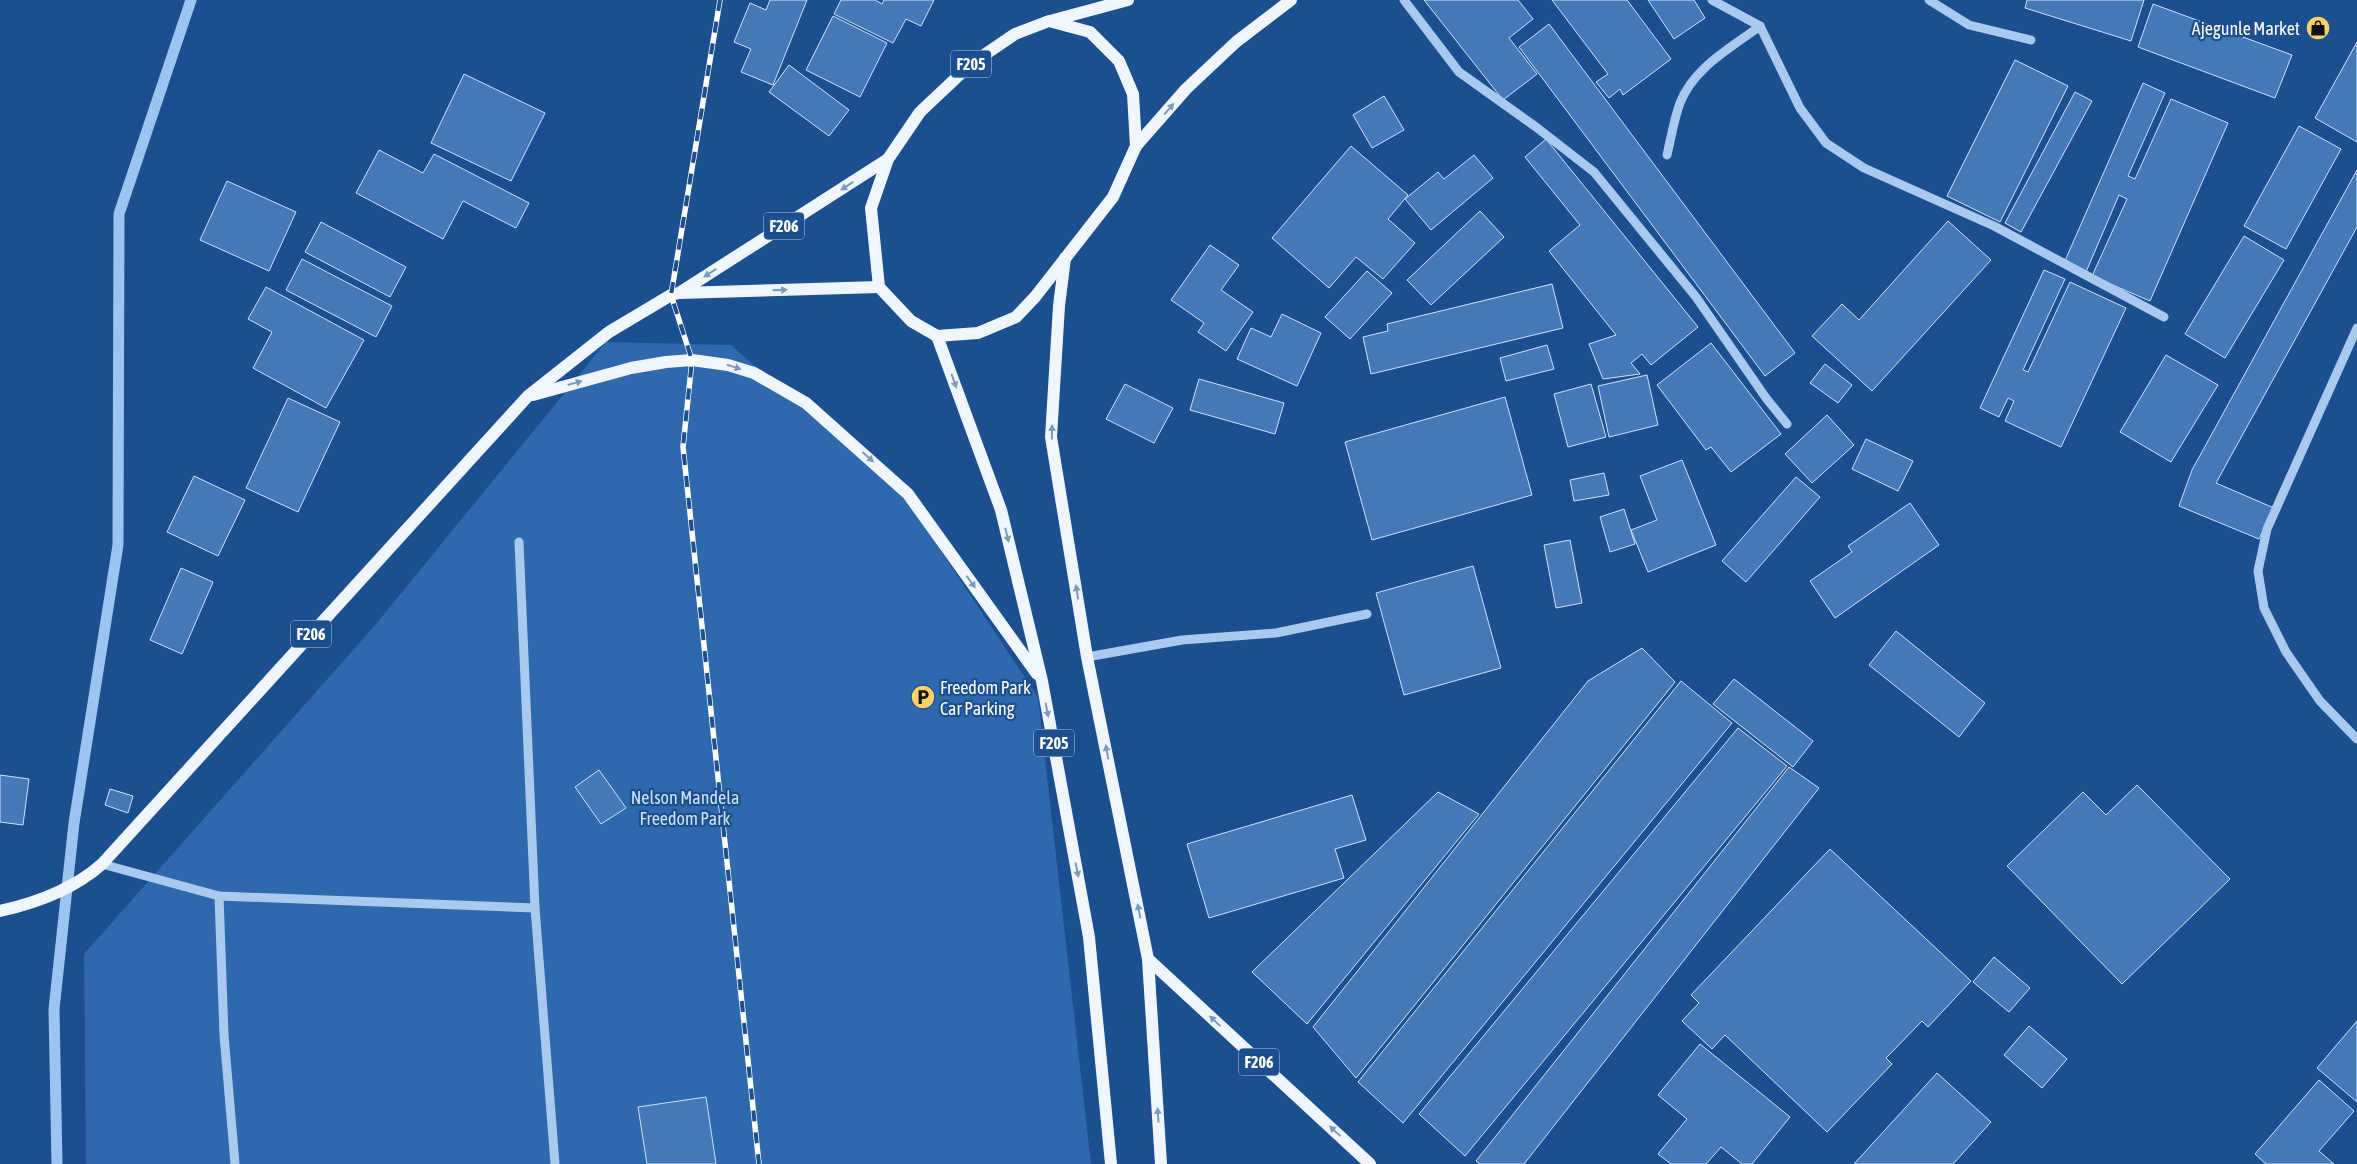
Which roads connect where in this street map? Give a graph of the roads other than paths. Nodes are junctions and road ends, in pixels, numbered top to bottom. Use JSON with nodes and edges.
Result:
{"nodes":[{"id":1,"x":1128,"y":0,"type":"edge"},
{"id":2,"x":1290,"y":0,"type":"edge"},
{"id":3,"x":1404,"y":0,"type":"edge"},
{"id":4,"x":1712,"y":0,"type":"edge"},
{"id":5,"x":1929,"y":0,"type":"edge"},
{"id":6,"x":1049,"y":21,"type":"junction"},
{"id":7,"x":1760,"y":26,"type":"junction"},
{"id":8,"x":2031,"y":40,"type":"dead end"},
{"id":9,"x":1136,"y":146,"type":"junction"},
{"id":10,"x":1667,"y":155,"type":"dead end"},
{"id":11,"x":888,"y":159,"type":"junction"},
{"id":12,"x":1065,"y":258,"type":"junction"},
{"id":13,"x":879,"y":287,"type":"junction"},
{"id":14,"x":679,"y":293,"type":"junction"},
{"id":15,"x":2164,"y":317,"type":"dead end"},
{"id":16,"x":2357,"y":328,"type":"edge"},
{"id":17,"x":937,"y":336,"type":"junction"},
{"id":18,"x":528,"y":396,"type":"junction"},
{"id":19,"x":1787,"y":424,"type":"dead end"},
{"id":20,"x":519,"y":542,"type":"dead end"},
{"id":21,"x":1367,"y":614,"type":"dead end"},
{"id":22,"x":1088,"y":657,"type":"junction"},
{"id":23,"x":1042,"y":681,"type":"junction"},
{"id":24,"x":2357,"y":739,"type":"edge"},
{"id":25,"x":97,"y":868,"type":"junction"},
{"id":26,"x":219,"y":896,"type":"junction"},
{"id":27,"x":535,"y":908,"type":"junction"},
{"id":28,"x":0,"y":911,"type":"edge"},
{"id":29,"x":1148,"y":959,"type":"junction"},
{"id":30,"x":235,"y":1164,"type":"edge"},
{"id":31,"x":555,"y":1164,"type":"edge"},
{"id":32,"x":1111,"y":1164,"type":"edge"},
{"id":33,"x":1162,"y":1164,"type":"edge"},
{"id":34,"x":1370,"y":1164,"type":"edge"}],
"edges":[{"from":1,"to":6,"type":"main road","number":"F205"},
{"from":9,"to":2,"type":"main road","one_way":true},
{"from":3,"to":19,"type":"street"},
{"from":4,"to":7,"type":"street"},
{"from":5,"to":8,"type":"street"},
{"from":6,"to":9,"type":"main road"},
{"from":6,"to":11,"type":"main road","number":"F205"},
{"from":7,"to":10,"type":"street"},
{"from":7,"to":15,"type":"street"},
{"from":9,"to":12,"type":"main road"},
{"from":11,"to":13,"type":"main road","number":"F205"},
{"from":11,"to":14,"type":"main road","number":"F206","one_way":true},
{"from":12,"to":17,"type":"main road"},
{"from":22,"to":12,"type":"main road","one_way":true},
{"from":14,"to":13,"type":"main road","number":"F206","one_way":true},
{"from":13,"to":17,"type":"main road"},
{"from":14,"to":18,"type":"main road","number":"F206"},
{"from":16,"to":24,"type":"street"},
{"from":17,"to":23,"type":"main road","number":"F205","one_way":true},
{"from":18,"to":23,"type":"main road","one_way":true},
{"from":18,"to":25,"type":"main road","number":"F206"},
{"from":20,"to":27,"type":"street"},
{"from":21,"to":22,"type":"street"},
{"from":29,"to":22,"type":"main road","one_way":true},
{"from":23,"to":32,"type":"main road","number":"F205","one_way":true},
{"from":25,"to":26,"type":"street"},
{"from":25,"to":28,"type":"main road","number":"F206"},
{"from":26,"to":27,"type":"street"},
{"from":26,"to":30,"type":"street"},
{"from":27,"to":31,"type":"street"},
{"from":33,"to":29,"type":"main road","one_way":true},
{"from":34,"to":29,"type":"main road","number":"F206","one_way":true}]}
